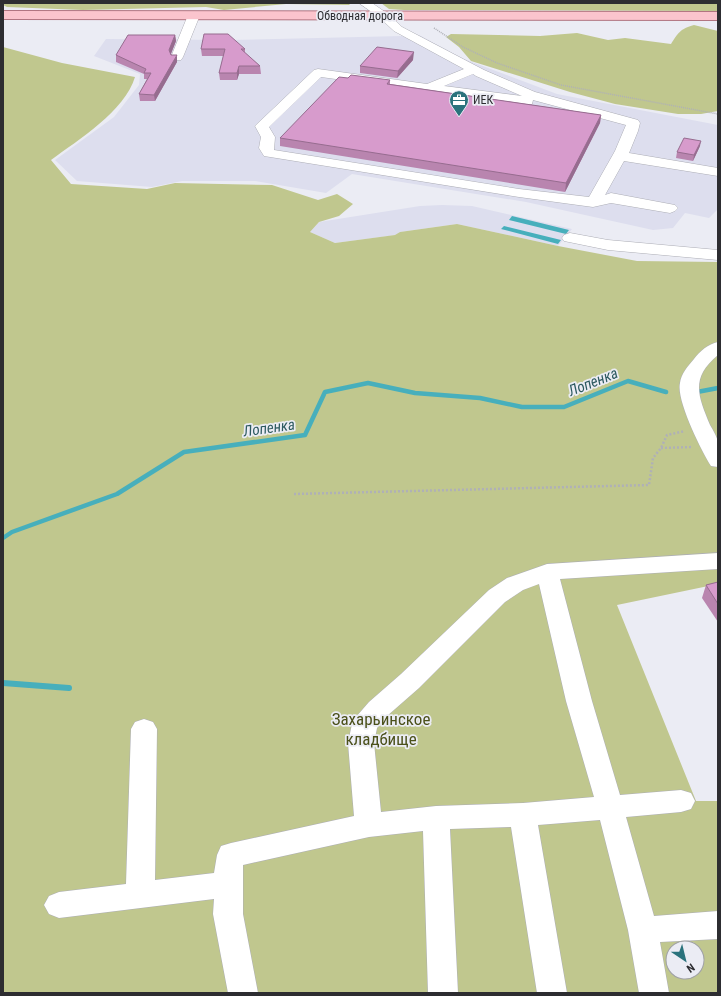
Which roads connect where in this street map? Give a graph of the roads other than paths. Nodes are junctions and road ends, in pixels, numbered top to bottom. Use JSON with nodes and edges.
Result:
{"nodes":[{"id":1,"x":365,"y":3,"type":"edge"},
{"id":2,"x":3,"y":14,"type":"edge"},
{"id":3,"x":194,"y":15,"type":"junction"},
{"id":4,"x":384,"y":16,"type":"junction"},
{"id":5,"x":718,"y":16,"type":"edge"},
{"id":6,"x":178,"y":57,"type":"edge"},
{"id":7,"x":473,"y":70,"type":"junction"},
{"id":8,"x":428,"y":88,"type":"junction"},
{"id":9,"x":545,"y":101,"type":"junction"},
{"id":10,"x":620,"y":156,"type":"junction"},
{"id":11,"x":718,"y":172,"type":"edge"},
{"id":12,"x":593,"y":202,"type":"junction"},
{"id":13,"x":670,"y":208,"type":"dead end"},
{"id":14,"x":570,"y":238,"type":"dead end"},
{"id":15,"x":718,"y":255,"type":"edge"},
{"id":16,"x":718,"y":347,"type":"edge"},
{"id":17,"x":711,"y":446,"type":"edge"},
{"id":18,"x":718,"y":561,"type":"edge"},
{"id":19,"x":546,"y":572,"type":"junction"},
{"id":20,"x":144,"y":729,"type":"dead end"},
{"id":21,"x":681,"y":801,"type":"dead end"},
{"id":22,"x":610,"y":807,"type":"junction"},
{"id":23,"x":523,"y":815,"type":"junction"},
{"id":24,"x":436,"y":818,"type":"junction"},
{"id":25,"x":369,"y":825,"type":"junction"},
{"id":26,"x":227,"y":884,"type":"junction"},
{"id":27,"x":140,"y":895,"type":"junction"},
{"id":28,"x":59,"y":905,"type":"dead end"},
{"id":29,"x":718,"y":924,"type":"edge"},
{"id":30,"x":643,"y":930,"type":"junction"},
{"id":31,"x":242,"y":993,"type":"edge"},
{"id":32,"x":443,"y":993,"type":"edge"},
{"id":33,"x":552,"y":993,"type":"edge"},
{"id":34,"x":654,"y":993,"type":"edge"}],
"edges":[{"from":1,"to":4,"type":"street"},
{"from":2,"to":3,"type":"main road","name":"Обводная дорога"},
{"from":3,"to":4,"type":"main road","name":"Обводная дорога"},
{"from":3,"to":6,"type":"street"},
{"from":4,"to":5,"type":"main road","name":"Обводная дорога"},
{"from":4,"to":7,"type":"street"},
{"from":7,"to":8,"type":"street"},
{"from":7,"to":9,"type":"street"},
{"from":8,"to":9,"type":"street"},
{"from":8,"to":12,"type":"street"},
{"from":9,"to":10,"type":"street"},
{"from":10,"to":11,"type":"street"},
{"from":10,"to":12,"type":"street"},
{"from":12,"to":13,"type":"street"},
{"from":14,"to":15,"type":"street"},
{"from":16,"to":17,"type":"street"},
{"from":18,"to":19,"type":"street"},
{"from":19,"to":22,"type":"street"},
{"from":19,"to":25,"type":"street"},
{"from":20,"to":27,"type":"street"},
{"from":21,"to":22,"type":"street"},
{"from":22,"to":23,"type":"street"},
{"from":22,"to":30,"type":"street"},
{"from":23,"to":24,"type":"street"},
{"from":23,"to":33,"type":"street"},
{"from":24,"to":25,"type":"street"},
{"from":24,"to":32,"type":"street"},
{"from":25,"to":26,"type":"street"},
{"from":26,"to":27,"type":"street"},
{"from":26,"to":31,"type":"street"},
{"from":27,"to":28,"type":"street"},
{"from":29,"to":30,"type":"street"},
{"from":30,"to":34,"type":"street"}]}
